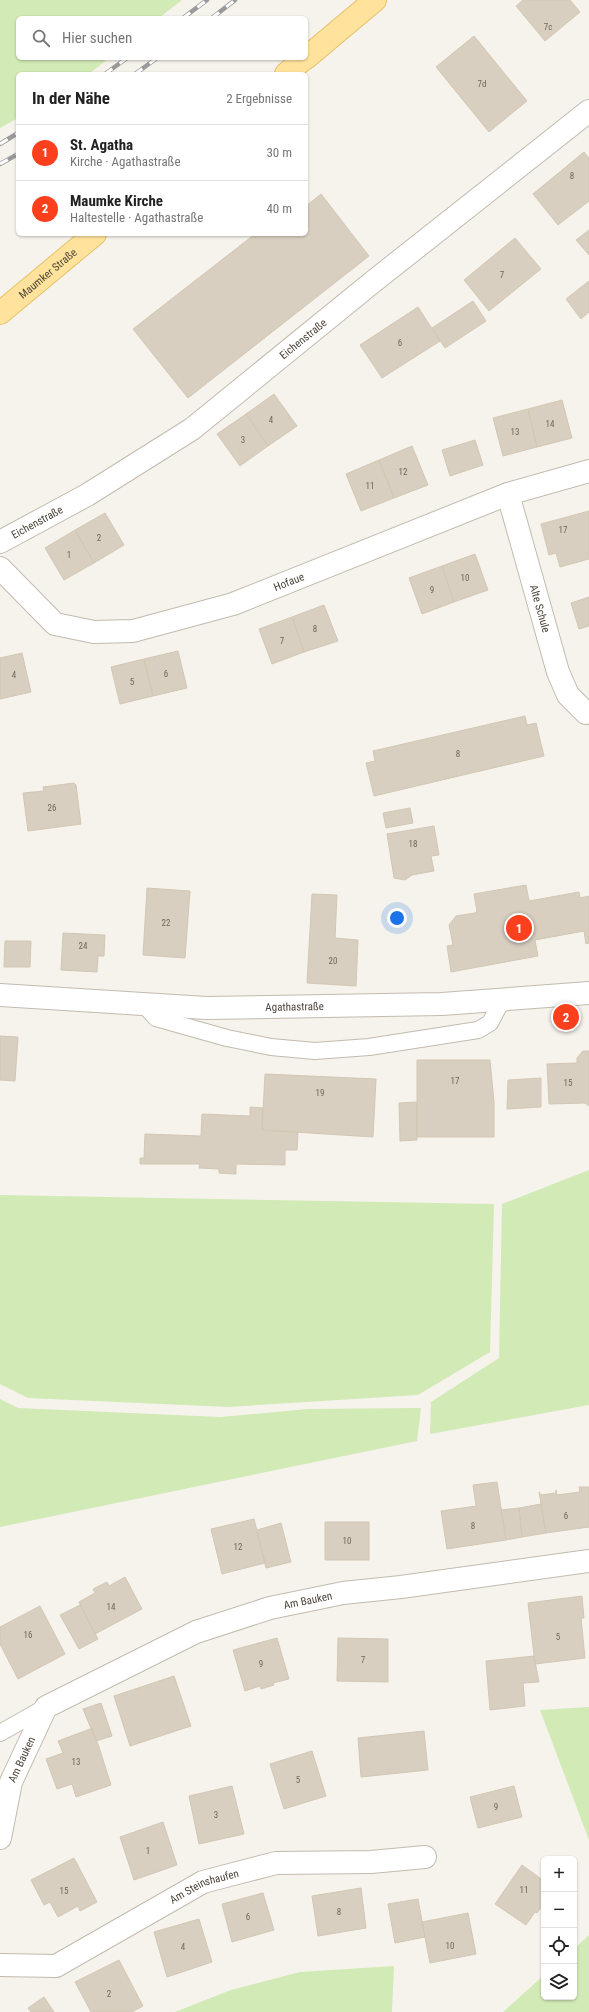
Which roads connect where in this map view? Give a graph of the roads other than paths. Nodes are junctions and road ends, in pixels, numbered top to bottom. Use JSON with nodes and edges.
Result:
{"nodes":[{"id":1,"x":375,"y":0,"type":"edge"},
{"id":2,"x":308,"y":56,"type":"edge"},
{"id":3,"x":304,"y":60,"type":"edge"},
{"id":4,"x":288,"y":72,"type":"edge"},
{"id":5,"x":589,"y":111,"type":"edge"},
{"id":6,"x":92,"y":236,"type":"edge"},
{"id":7,"x":0,"y":313,"type":"edge"},
{"id":8,"x":589,"y":471,"type":"edge"},
{"id":9,"x":508,"y":494,"type":"junction"},
{"id":10,"x":0,"y":542,"type":"edge"},
{"id":11,"x":0,"y":568,"type":"edge"},
{"id":12,"x":588,"y":714,"type":"edge"},
{"id":13,"x":589,"y":993,"type":"edge"},
{"id":14,"x":0,"y":995,"type":"edge"},
{"id":15,"x":502,"y":1000,"type":"junction"},
{"id":16,"x":143,"y":1004,"type":"junction"},
{"id":17,"x":589,"y":1561,"type":"edge"},
{"id":18,"x":46,"y":1707,"type":"junction"},
{"id":19,"x":0,"y":1733,"type":"edge"},
{"id":20,"x":0,"y":1838,"type":"edge"},
{"id":21,"x":425,"y":1857,"type":"dead end"},
{"id":22,"x":0,"y":1965,"type":"edge"}],
"edges":[{"from":1,"to":2,"type":"main road"},
{"from":3,"to":4,"type":"main road"},
{"from":5,"to":10,"type":"street","name":"Eichenstraße"},
{"from":6,"to":7,"type":"main road","name":"Maumker Straße"},
{"from":8,"to":9,"type":"street","name":"Hofaue"},
{"from":9,"to":11,"type":"street","name":"Hofaue"},
{"from":9,"to":12,"type":"street","name":"Alte Schule"},
{"from":13,"to":15,"type":"street","name":"Agathastraße"},
{"from":14,"to":16,"type":"street","name":"Agathastraße"},
{"from":15,"to":16,"type":"street","name":"Agathastraße"},
{"from":15,"to":16,"type":"lane"},
{"from":17,"to":18,"type":"street","name":"Am Bauken"},
{"from":18,"to":19,"type":"lane","name":"Am Bauken"},
{"from":18,"to":20,"type":"street","name":"Am Bauken"},
{"from":21,"to":22,"type":"street","name":"Am Steinshaufen"}]}
